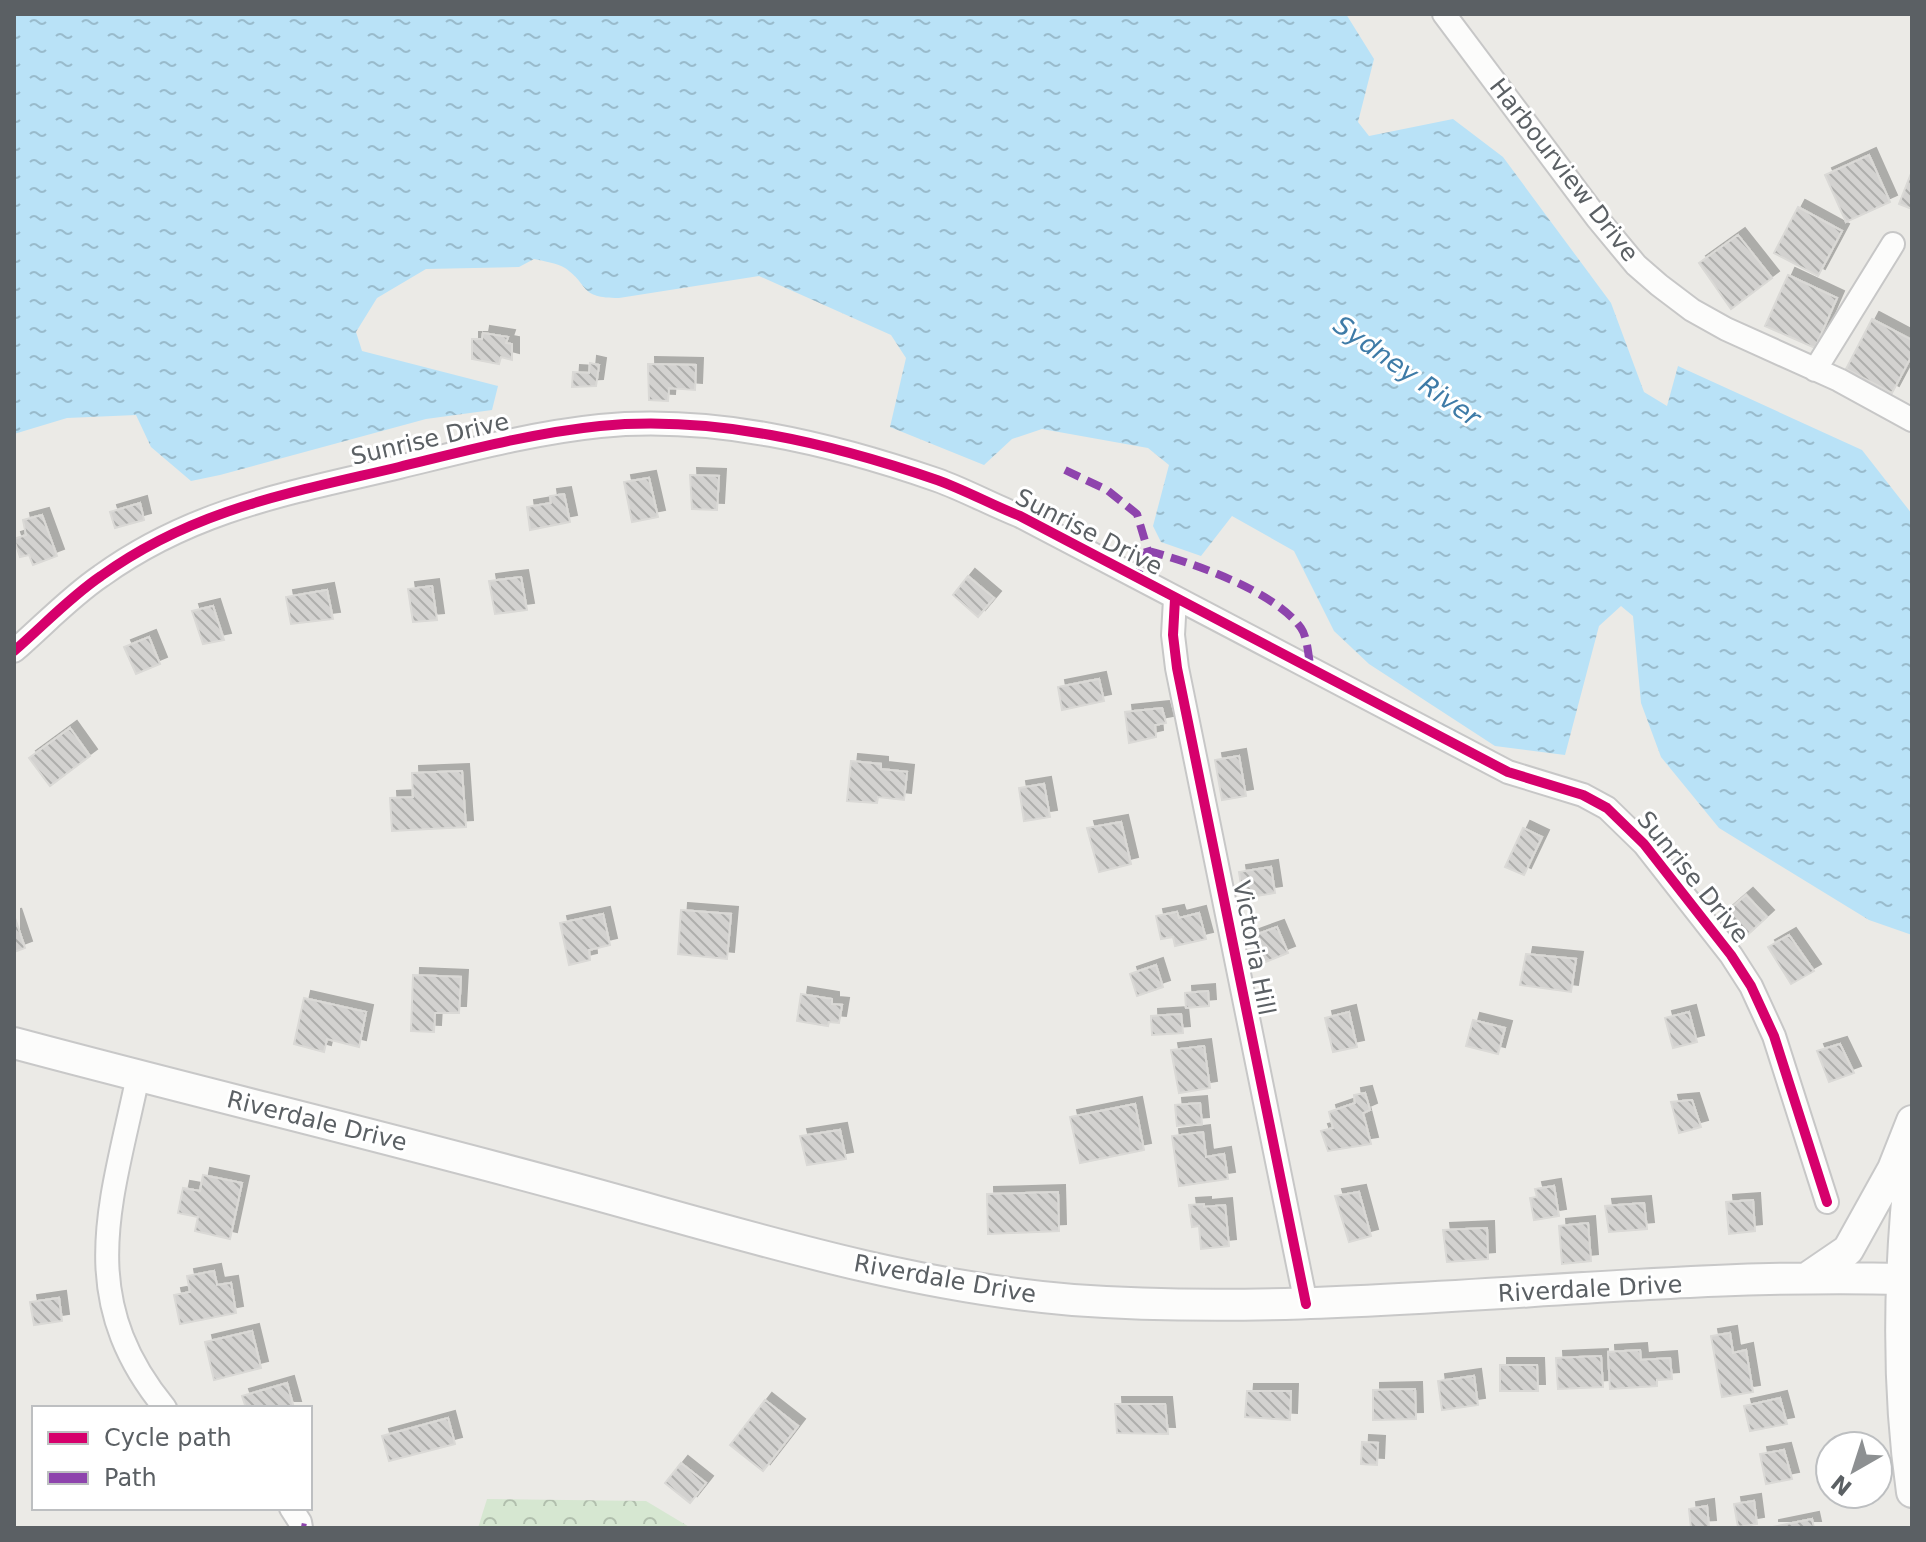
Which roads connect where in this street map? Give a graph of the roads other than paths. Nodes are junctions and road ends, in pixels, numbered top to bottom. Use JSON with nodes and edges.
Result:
{"nodes":[{"id":1,"x":1444,"y":14,"type":"edge"},
{"id":2,"x":1893,"y":244,"type":"dead end"},
{"id":3,"x":1815,"y":370,"type":"junction"},
{"id":4,"x":1912,"y":420,"type":"edge"},
{"id":5,"x":1175,"y":599,"type":"junction"},
{"id":6,"x":14,"y":651,"type":"edge"},
{"id":7,"x":14,"y":1043,"type":"edge"},
{"id":8,"x":138,"y":1076,"type":"junction"},
{"id":9,"x":1912,"y":1121,"type":"edge"},
{"id":10,"x":1912,"y":1152,"type":"edge"},
{"id":11,"x":1827,"y":1202,"type":"dead end"},
{"id":12,"x":1806,"y":1278,"type":"junction"},
{"id":13,"x":1903,"y":1279,"type":"junction"},
{"id":14,"x":1306,"y":1304,"type":"junction"},
{"id":15,"x":164,"y":1406,"type":"edge"},
{"id":16,"x":1912,"y":1492,"type":"edge"},
{"id":17,"x":292,"y":1510,"type":"edge"},
{"id":18,"x":301,"y":1528,"type":"edge"}],
"edges":[{"from":1,"to":3,"type":"street","name":"Harbourview Drive"},
{"from":2,"to":3,"type":"street"},
{"from":3,"to":4,"type":"street","name":"Harbourview Drive"},
{"from":5,"to":6,"type":"street","name":"Sunrise Drive"},
{"from":5,"to":11,"type":"street","name":"Sunrise Drive"},
{"from":5,"to":14,"type":"street","name":"Victoria Hill"},
{"from":7,"to":8,"type":"main road","name":"Riverdale Drive"},
{"from":8,"to":14,"type":"main road","name":"Riverdale Drive"},
{"from":8,"to":15,"type":"street"},
{"from":9,"to":12,"type":"main road"},
{"from":10,"to":13,"type":"main road"},
{"from":12,"to":13,"type":"main road","name":"Riverdale Drive"},
{"from":12,"to":14,"type":"main road","name":"Riverdale Drive"},
{"from":13,"to":16,"type":"main road"},
{"from":17,"to":18,"type":"street"}]}
